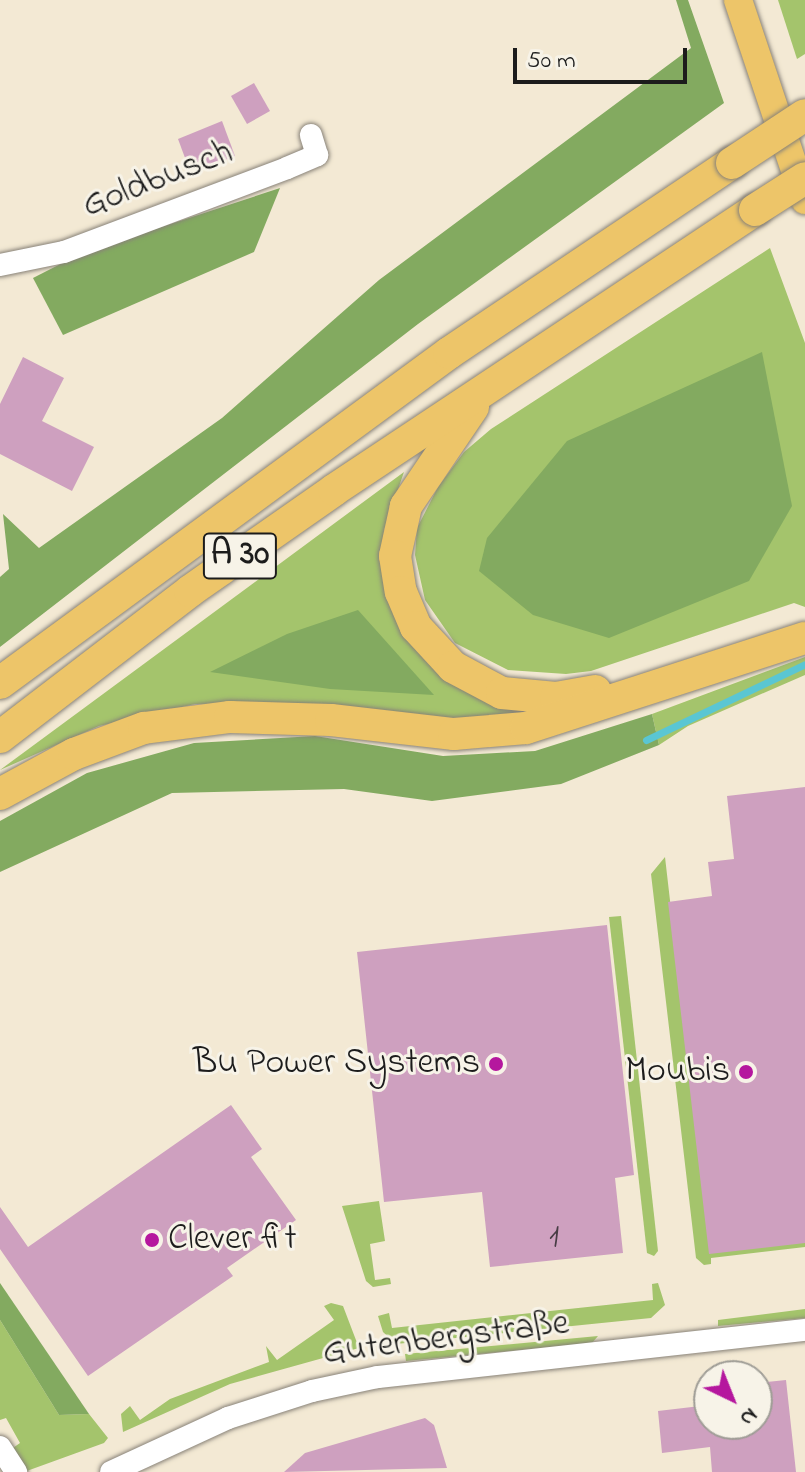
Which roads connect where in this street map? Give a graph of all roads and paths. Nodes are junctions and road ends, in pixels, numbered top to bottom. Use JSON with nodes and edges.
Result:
{"nodes":[{"id":1,"x":738,"y":0,"type":"edge"},
{"id":2,"x":805,"y":115,"type":"edge"},
{"id":3,"x":311,"y":135,"type":"dead end"},
{"id":4,"x":805,"y":178,"type":"edge"},
{"id":5,"x":805,"y":200,"type":"edge"},
{"id":6,"x":0,"y":265,"type":"edge"},
{"id":7,"x":488,"y":387,"type":"junction"},
{"id":8,"x":805,"y":616,"type":"edge"},
{"id":9,"x":805,"y":638,"type":"edge"},
{"id":10,"x":0,"y":683,"type":"edge"},
{"id":11,"x":0,"y":737,"type":"edge"},
{"id":12,"x":0,"y":794,"type":"edge"},
{"id":13,"x":805,"y":1330,"type":"edge"},
{"id":14,"x":0,"y":1447,"type":"edge"},
{"id":15,"x":16,"y":1472,"type":"edge"},
{"id":16,"x":111,"y":1472,"type":"edge"}],
"edges":[{"from":1,"to":5,"type":"main road"},
{"from":2,"to":10,"type":"highway","number":"A 30","bridge":true},
{"from":3,"to":6,"type":"street","name":"Goldbusch"},
{"from":4,"to":7,"type":"highway","number":"A 30","bridge":true},
{"from":7,"to":8,"type":"highway"},
{"from":7,"to":11,"type":"highway","number":"A 30"},
{"from":9,"to":12,"type":"highway"},
{"from":13,"to":16,"type":"street","name":"Gutenbergstraße"},
{"from":14,"to":15,"type":"street"}]}
